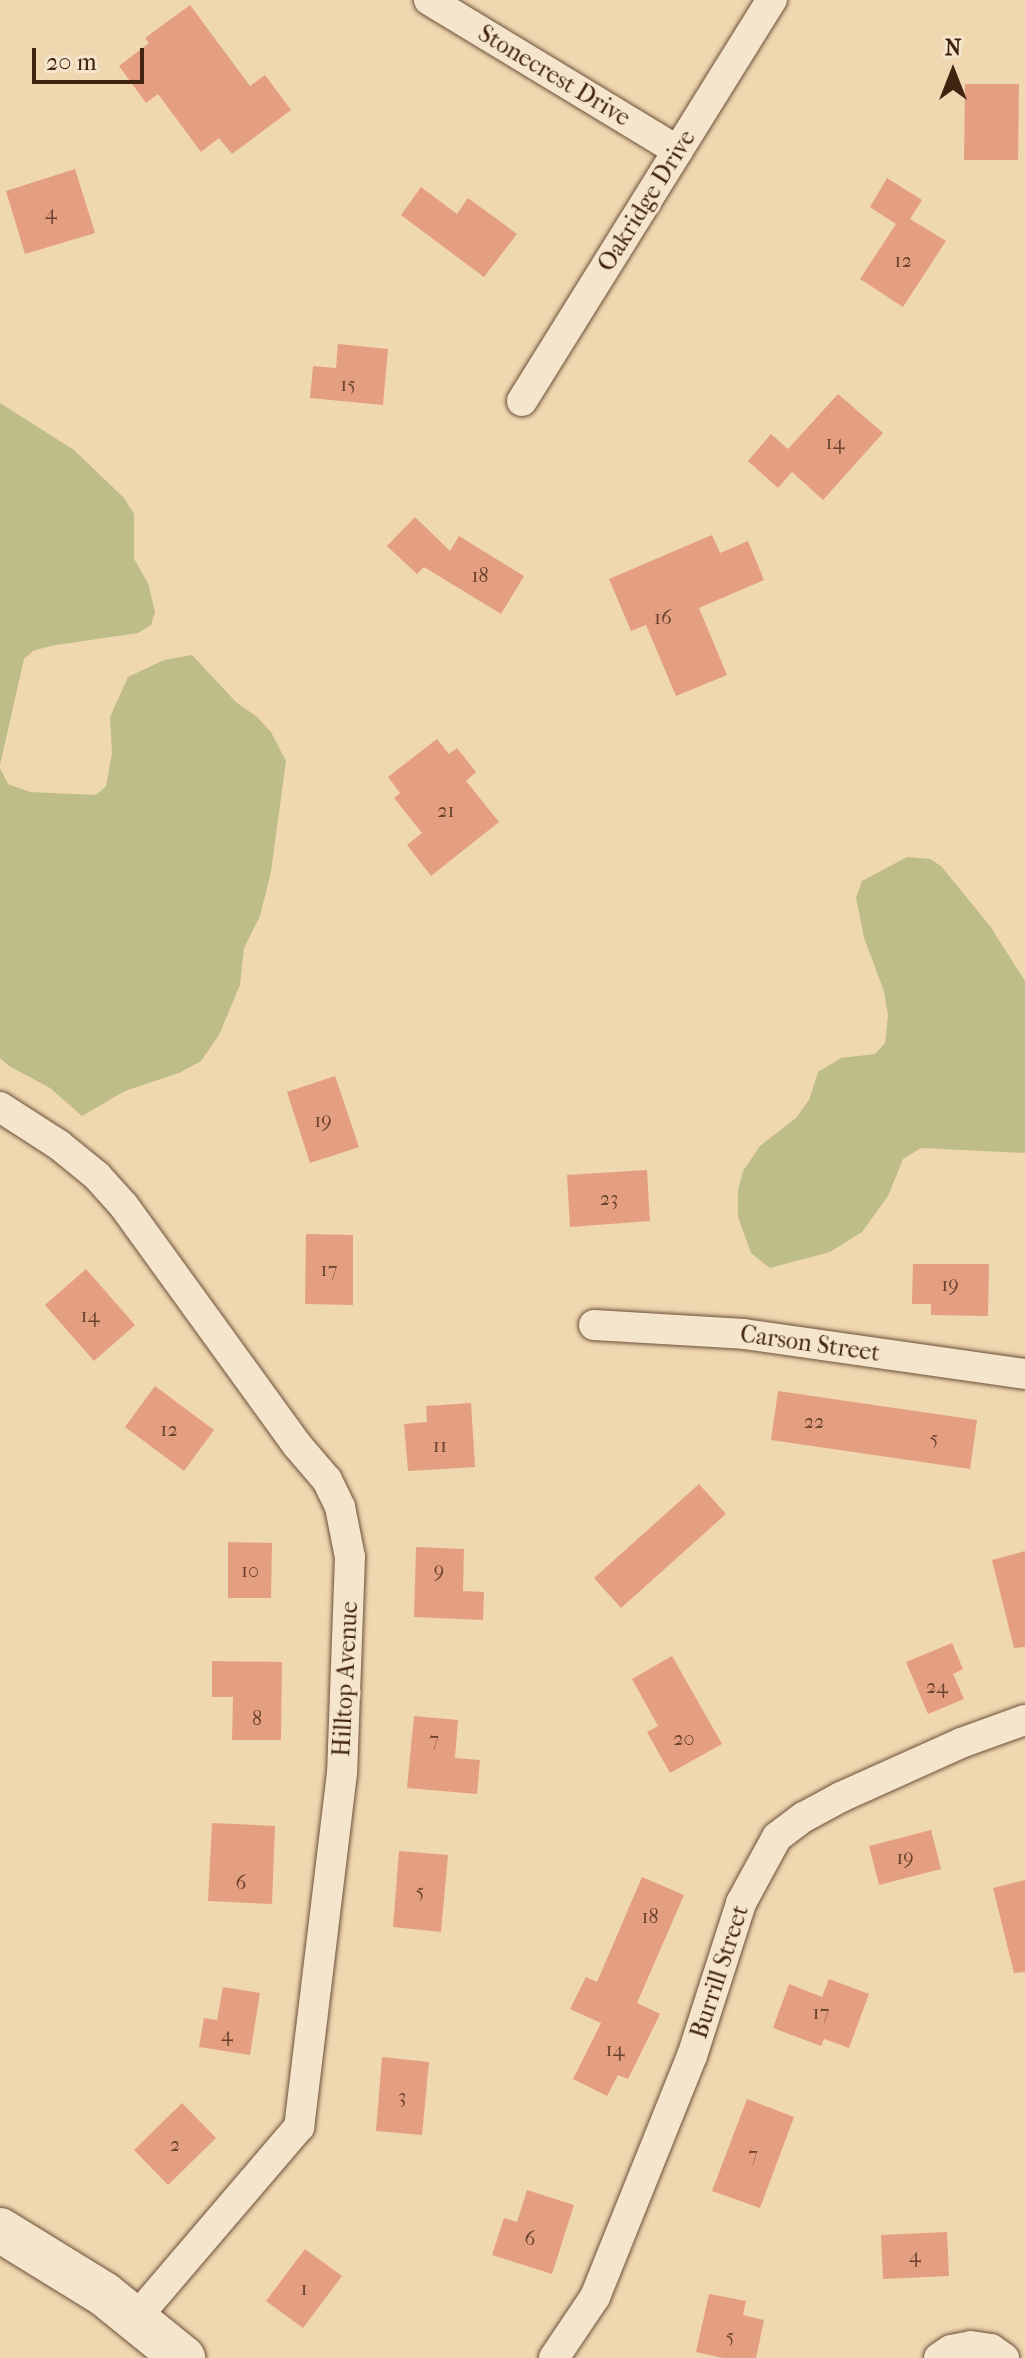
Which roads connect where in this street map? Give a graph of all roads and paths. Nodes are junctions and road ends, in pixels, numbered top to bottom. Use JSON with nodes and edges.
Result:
{"nodes":[{"id":1,"x":429,"y":0,"type":"edge"},
{"id":2,"x":772,"y":0,"type":"edge"},
{"id":3,"x":678,"y":151,"type":"junction"},
{"id":4,"x":522,"y":401,"type":"dead end"},
{"id":5,"x":0,"y":1107,"type":"edge"},
{"id":6,"x":594,"y":1325,"type":"dead end"},
{"id":7,"x":1025,"y":1374,"type":"edge"},
{"id":8,"x":1025,"y":1720,"type":"edge"},
{"id":9,"x":0,"y":2230,"type":"edge"},
{"id":10,"x":135,"y":2319,"type":"junction"},
{"id":11,"x":183,"y":2358,"type":"edge"},
{"id":12,"x":554,"y":2358,"type":"edge"},
{"id":13,"x":939,"y":2358,"type":"edge"},
{"id":14,"x":1004,"y":2358,"type":"edge"}],
"edges":[{"from":1,"to":3,"type":"street","name":"Stonecrest Drive"},
{"from":2,"to":3,"type":"street","name":"Oakridge Drive"},
{"from":3,"to":4,"type":"street","name":"Oakridge Drive"},
{"from":5,"to":10,"type":"street","name":"Hilltop Avenue"},
{"from":6,"to":7,"type":"street","name":"Carson Street"},
{"from":8,"to":12,"type":"street","name":"Burrill Street"},
{"from":9,"to":10,"type":"main road"},
{"from":10,"to":11,"type":"main road"},
{"from":13,"to":14,"type":"street"}]}
